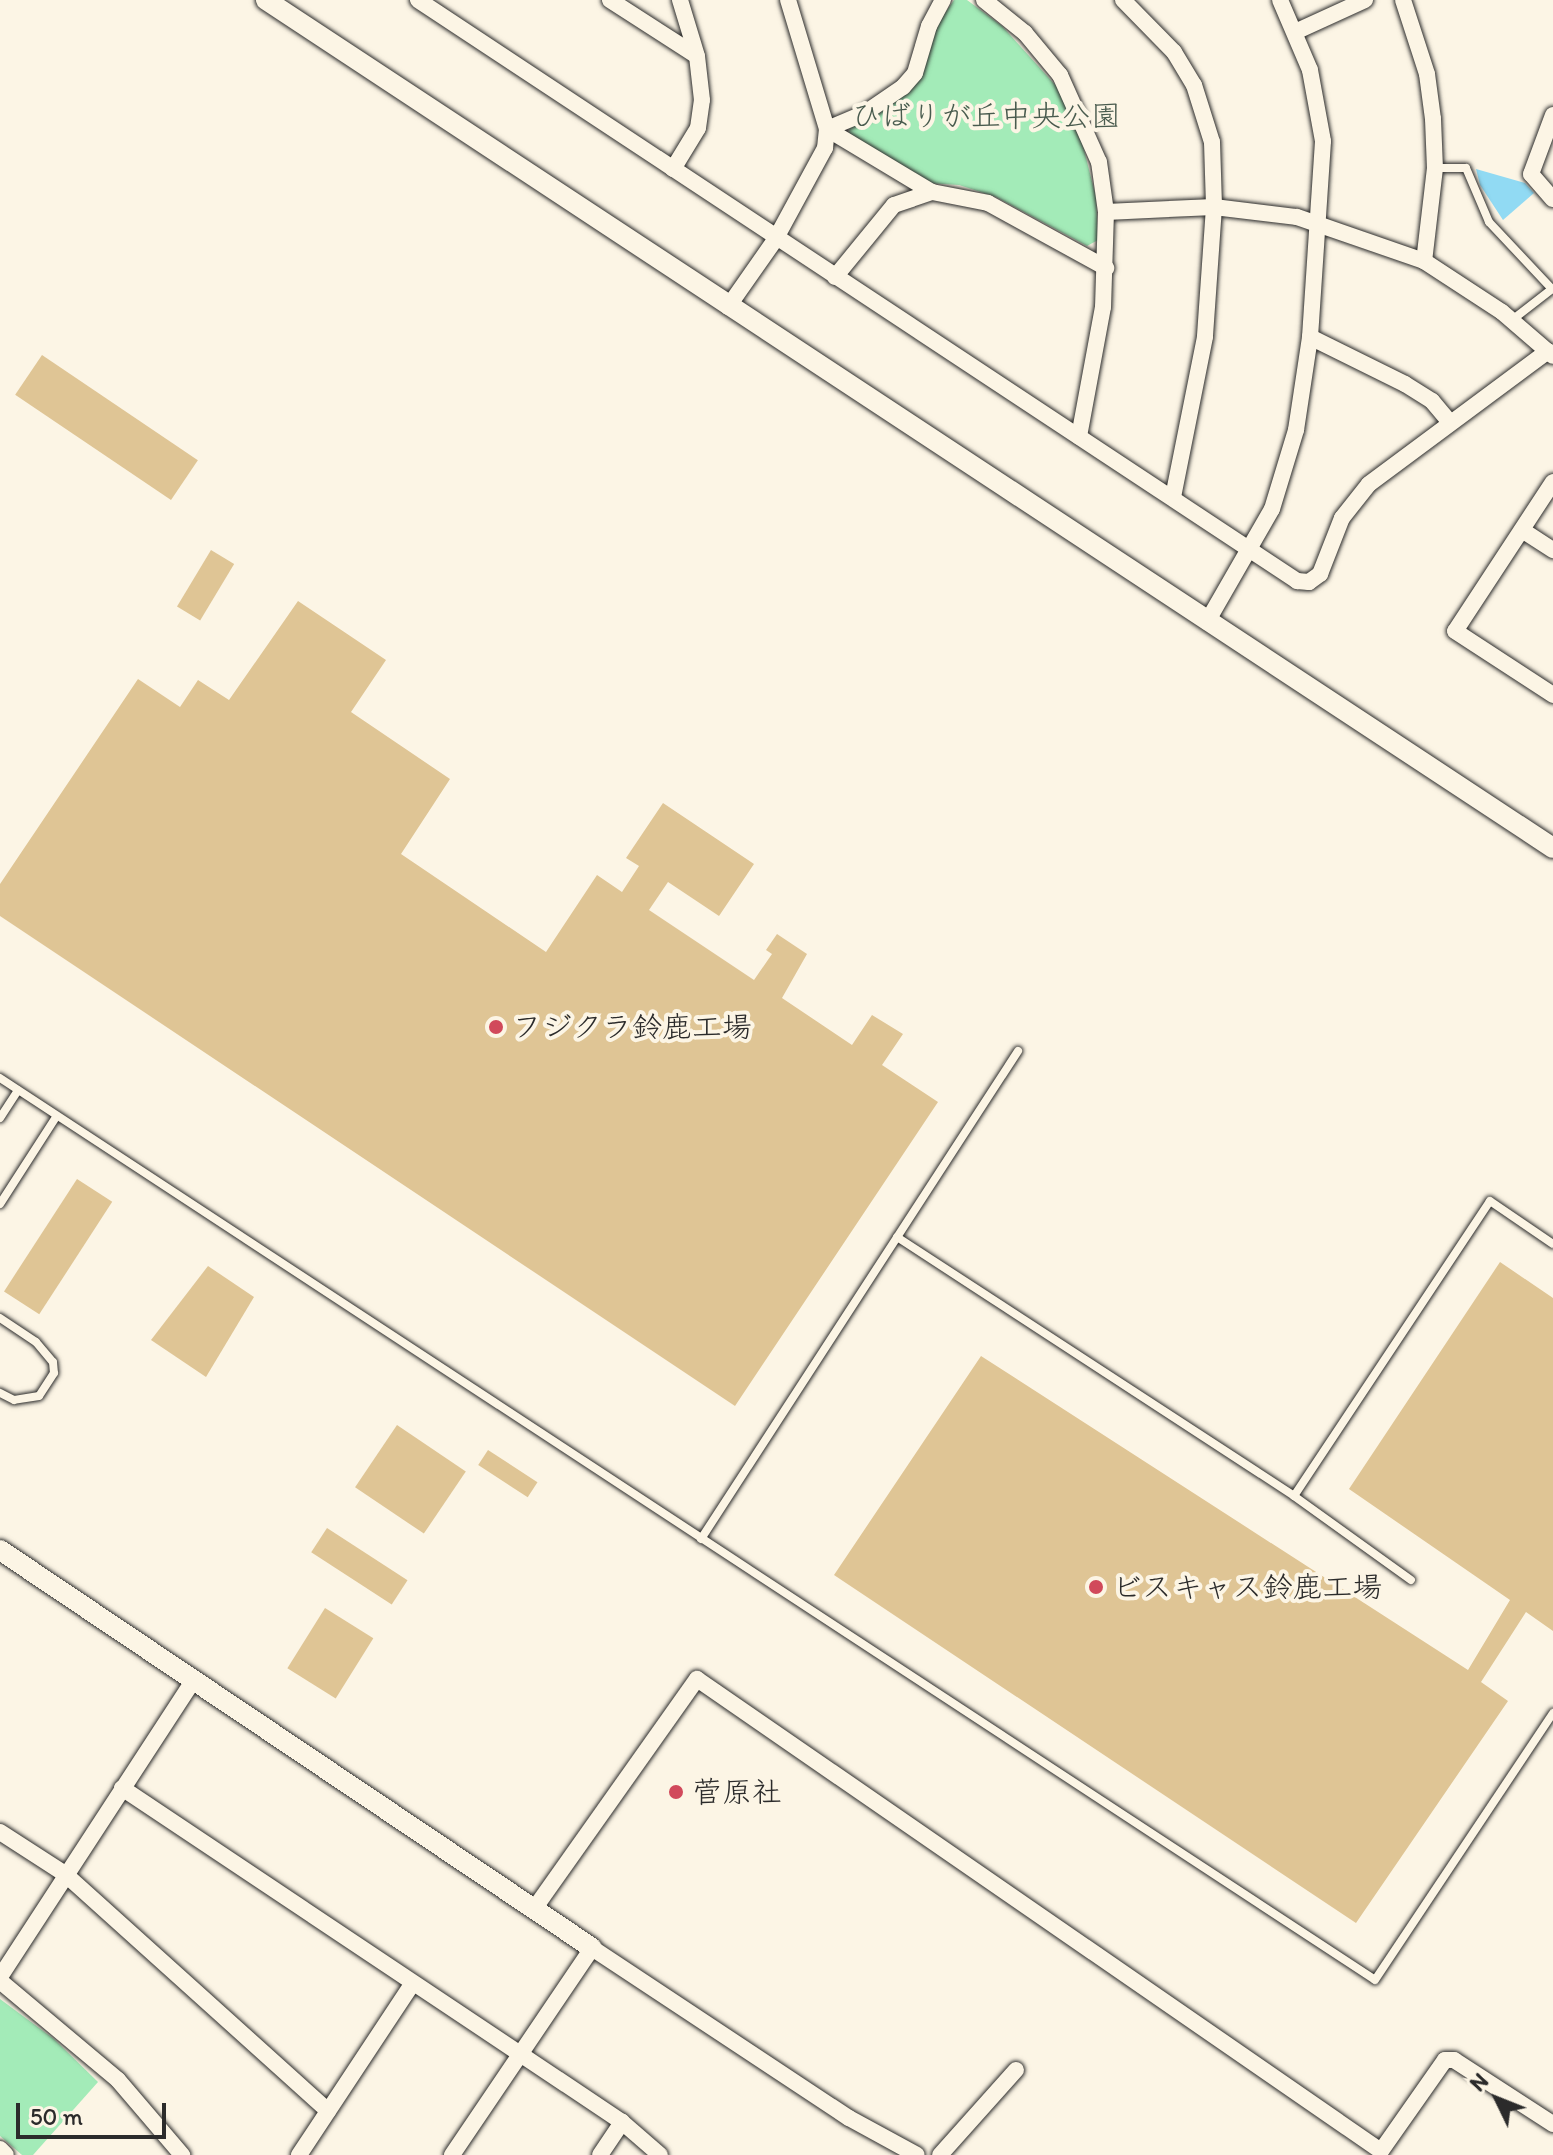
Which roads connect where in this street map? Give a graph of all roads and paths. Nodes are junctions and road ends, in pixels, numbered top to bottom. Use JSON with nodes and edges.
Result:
{"nodes":[{"id":1,"x":266,"y":0,"type":"edge"},
{"id":2,"x":418,"y":0,"type":"edge"},
{"id":3,"x":610,"y":0,"type":"edge"},
{"id":4,"x":680,"y":0,"type":"edge"},
{"id":5,"x":788,"y":0,"type":"edge"},
{"id":6,"x":943,"y":0,"type":"edge"},
{"id":7,"x":984,"y":0,"type":"edge"},
{"id":8,"x":1123,"y":0,"type":"edge"},
{"id":9,"x":1280,"y":0,"type":"edge"},
{"id":10,"x":1365,"y":0,"type":"edge"},
{"id":11,"x":1403,"y":0,"type":"edge"},
{"id":12,"x":1295,"y":32,"type":"junction"},
{"id":13,"x":697,"y":56,"type":"junction"},
{"id":14,"x":1553,"y":115,"type":"edge"},
{"id":15,"x":827,"y":129,"type":"junction"},
{"id":16,"x":1435,"y":168,"type":"junction"},
{"id":17,"x":673,"y":169,"type":"junction"},
{"id":18,"x":932,"y":192,"type":"junction"},
{"id":19,"x":1553,"y":199,"type":"edge"},
{"id":20,"x":1214,"y":207,"type":"junction"},
{"id":21,"x":1106,"y":212,"type":"junction"},
{"id":22,"x":1321,"y":225,"type":"junction"},
{"id":23,"x":775,"y":240,"type":"junction"},
{"id":24,"x":1424,"y":261,"type":"junction"},
{"id":25,"x":1106,"y":268,"type":"junction"},
{"id":26,"x":835,"y":277,"type":"junction"},
{"id":27,"x":728,"y":307,"type":"junction"},
{"id":28,"x":1512,"y":320,"type":"junction"},
{"id":29,"x":1310,"y":337,"type":"junction"},
{"id":30,"x":1550,"y":353,"type":"edge"},
{"id":31,"x":1449,"y":421,"type":"junction"},
{"id":32,"x":1079,"y":437,"type":"junction"},
{"id":33,"x":1553,"y":482,"type":"edge"},
{"id":34,"x":1173,"y":497,"type":"junction"},
{"id":35,"x":1522,"y":530,"type":"junction"},
{"id":36,"x":1553,"y":550,"type":"edge"},
{"id":37,"x":1253,"y":551,"type":"junction"},
{"id":38,"x":1207,"y":622,"type":"junction"},
{"id":39,"x":1553,"y":695,"type":"edge"},
{"id":40,"x":1553,"y":846,"type":"edge"},
{"id":41,"x":1018,"y":1051,"type":"dead end"},
{"id":42,"x":0,"y":1078,"type":"edge"},
{"id":43,"x":18,"y":1090,"type":"junction"},
{"id":44,"x":56,"y":1117,"type":"junction"},
{"id":45,"x":0,"y":1118,"type":"edge"},
{"id":46,"x":0,"y":1204,"type":"edge"},
{"id":47,"x":897,"y":1237,"type":"junction"},
{"id":48,"x":1553,"y":1244,"type":"edge"},
{"id":49,"x":0,"y":1318,"type":"edge"},
{"id":50,"x":0,"y":1393,"type":"edge"},
{"id":51,"x":1294,"y":1496,"type":"junction"},
{"id":52,"x":701,"y":1539,"type":"junction"},
{"id":53,"x":0,"y":1550,"type":"edge"},
{"id":54,"x":1411,"y":1580,"type":"dead end"},
{"id":55,"x":194,"y":1679,"type":"junction"},
{"id":56,"x":1553,"y":1713,"type":"edge"},
{"id":57,"x":122,"y":1788,"type":"junction"},
{"id":58,"x":0,"y":1832,"type":"edge"},
{"id":59,"x":65,"y":1874,"type":"junction"},
{"id":60,"x":534,"y":1909,"type":"junction"},
{"id":61,"x":592,"y":1948,"type":"junction"},
{"id":62,"x":0,"y":1979,"type":"edge"},
{"id":63,"x":413,"y":1983,"type":"junction"},
{"id":64,"x":519,"y":2053,"type":"junction"},
{"id":65,"x":1016,"y":2070,"type":"dead end"},
{"id":66,"x":328,"y":2111,"type":"junction"},
{"id":67,"x":622,"y":2122,"type":"junction"},
{"id":68,"x":1553,"y":2124,"type":"edge"},
{"id":69,"x":0,"y":2149,"type":"edge"},
{"id":70,"x":6,"y":2155,"type":"edge"},
{"id":71,"x":182,"y":2155,"type":"edge"},
{"id":72,"x":299,"y":2155,"type":"edge"},
{"id":73,"x":452,"y":2155,"type":"edge"},
{"id":74,"x":600,"y":2155,"type":"edge"},
{"id":75,"x":660,"y":2155,"type":"edge"},
{"id":76,"x":917,"y":2155,"type":"edge"},
{"id":77,"x":940,"y":2155,"type":"edge"}],
"edges":[{"from":1,"to":27,"type":"street"},
{"from":2,"to":17,"type":"street"},
{"from":3,"to":13,"type":"street"},
{"from":4,"to":13,"type":"street"},
{"from":5,"to":15,"type":"street"},
{"from":6,"to":15,"type":"street"},
{"from":7,"to":21,"type":"street"},
{"from":8,"to":20,"type":"street"},
{"from":9,"to":12,"type":"street"},
{"from":10,"to":12,"type":"street"},
{"from":11,"to":16,"type":"street"},
{"from":12,"to":22,"type":"street"},
{"from":13,"to":17,"type":"street"},
{"from":14,"to":19,"type":"street"},
{"from":15,"to":18,"type":"street"},
{"from":15,"to":23,"type":"street"},
{"from":16,"to":24,"type":"street"},
{"from":16,"to":28,"type":"lane"},
{"from":17,"to":23,"type":"street"},
{"from":18,"to":25,"type":"street"},
{"from":18,"to":26,"type":"street"},
{"from":20,"to":21,"type":"street"},
{"from":20,"to":22,"type":"street"},
{"from":20,"to":34,"type":"street"},
{"from":21,"to":25,"type":"street"},
{"from":22,"to":24,"type":"street"},
{"from":22,"to":29,"type":"street"},
{"from":23,"to":26,"type":"street"},
{"from":23,"to":27,"type":"street"},
{"from":24,"to":28,"type":"street"},
{"from":25,"to":32,"type":"street"},
{"from":26,"to":32,"type":"street"},
{"from":27,"to":38,"type":"street"},
{"from":28,"to":30,"type":"street"},
{"from":29,"to":31,"type":"street"},
{"from":29,"to":37,"type":"street"},
{"from":30,"to":31,"type":"street"},
{"from":31,"to":37,"type":"street"},
{"from":32,"to":34,"type":"street"},
{"from":33,"to":35,"type":"street"},
{"from":34,"to":37,"type":"street"},
{"from":35,"to":36,"type":"street"},
{"from":35,"to":39,"type":"street"},
{"from":37,"to":38,"type":"street"},
{"from":38,"to":40,"type":"street"},
{"from":41,"to":47,"type":"lane"},
{"from":42,"to":43,"type":"lane"},
{"from":43,"to":44,"type":"lane"},
{"from":43,"to":45,"type":"lane"},
{"from":44,"to":46,"type":"lane"},
{"from":44,"to":52,"type":"lane"},
{"from":47,"to":51,"type":"lane"},
{"from":47,"to":52,"type":"lane"},
{"from":48,"to":51,"type":"lane"},
{"from":49,"to":50,"type":"lane"},
{"from":51,"to":54,"type":"lane"},
{"from":52,"to":56,"type":"lane"},
{"from":53,"to":55,"type":"street"},
{"from":55,"to":57,"type":"street"},
{"from":55,"to":60,"type":"street"},
{"from":57,"to":59,"type":"street"},
{"from":57,"to":63,"type":"street"},
{"from":58,"to":59,"type":"street"},
{"from":59,"to":62,"type":"street"},
{"from":59,"to":66,"type":"street"},
{"from":60,"to":61,"type":"street"},
{"from":60,"to":68,"type":"street"},
{"from":61,"to":64,"type":"street"},
{"from":61,"to":76,"type":"street"},
{"from":62,"to":71,"type":"street"},
{"from":63,"to":64,"type":"street"},
{"from":63,"to":66,"type":"street"},
{"from":64,"to":67,"type":"street"},
{"from":64,"to":73,"type":"street"},
{"from":65,"to":77,"type":"street"},
{"from":66,"to":72,"type":"street"},
{"from":67,"to":74,"type":"street"},
{"from":67,"to":75,"type":"street"},
{"from":69,"to":70,"type":"street"}]}
